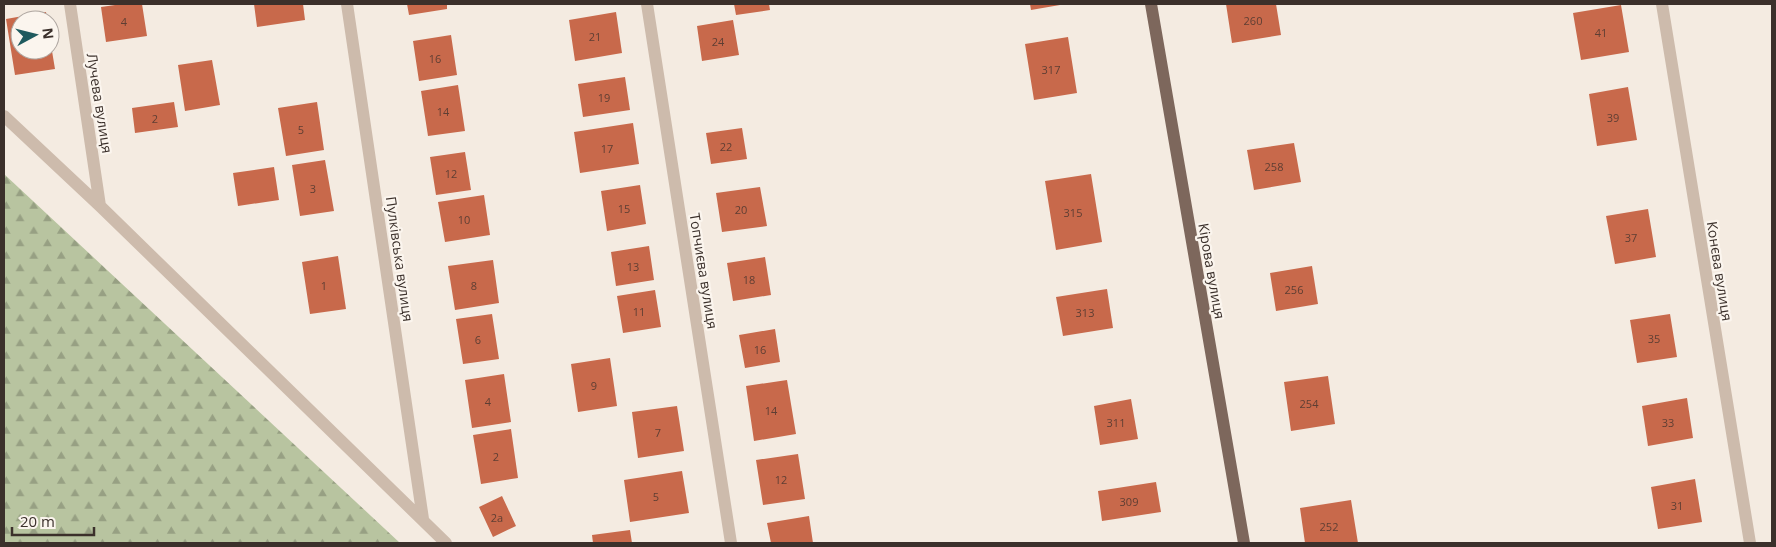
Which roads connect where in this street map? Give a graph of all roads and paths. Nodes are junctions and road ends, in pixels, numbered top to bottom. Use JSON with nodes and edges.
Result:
{"nodes":[{"id":1,"x":70,"y":4,"type":"edge"},
{"id":2,"x":347,"y":4,"type":"edge"},
{"id":3,"x":647,"y":4,"type":"edge"},
{"id":4,"x":1151,"y":4,"type":"edge"},
{"id":5,"x":1662,"y":4,"type":"edge"},
{"id":6,"x":4,"y":116,"type":"edge"},
{"id":7,"x":100,"y":206,"type":"junction"},
{"id":8,"x":423,"y":519,"type":"junction"},
{"id":9,"x":446,"y":543,"type":"edge"},
{"id":10,"x":731,"y":543,"type":"edge"},
{"id":11,"x":1244,"y":543,"type":"edge"},
{"id":12,"x":1750,"y":543,"type":"edge"}],
"edges":[{"from":1,"to":7,"type":"street","name":"Лучева вулиця"},
{"from":2,"to":8,"type":"street","name":"Пулківська вулиця"},
{"from":3,"to":10,"type":"street","name":"Топчиєва вулиця"},
{"from":4,"to":11,"type":"main road","name":"Кірова вулиця"},
{"from":5,"to":12,"type":"street","name":"Конєва вулиця"},
{"from":6,"to":7,"type":"street"},
{"from":7,"to":8,"type":"street"},
{"from":8,"to":9,"type":"street"}]}
